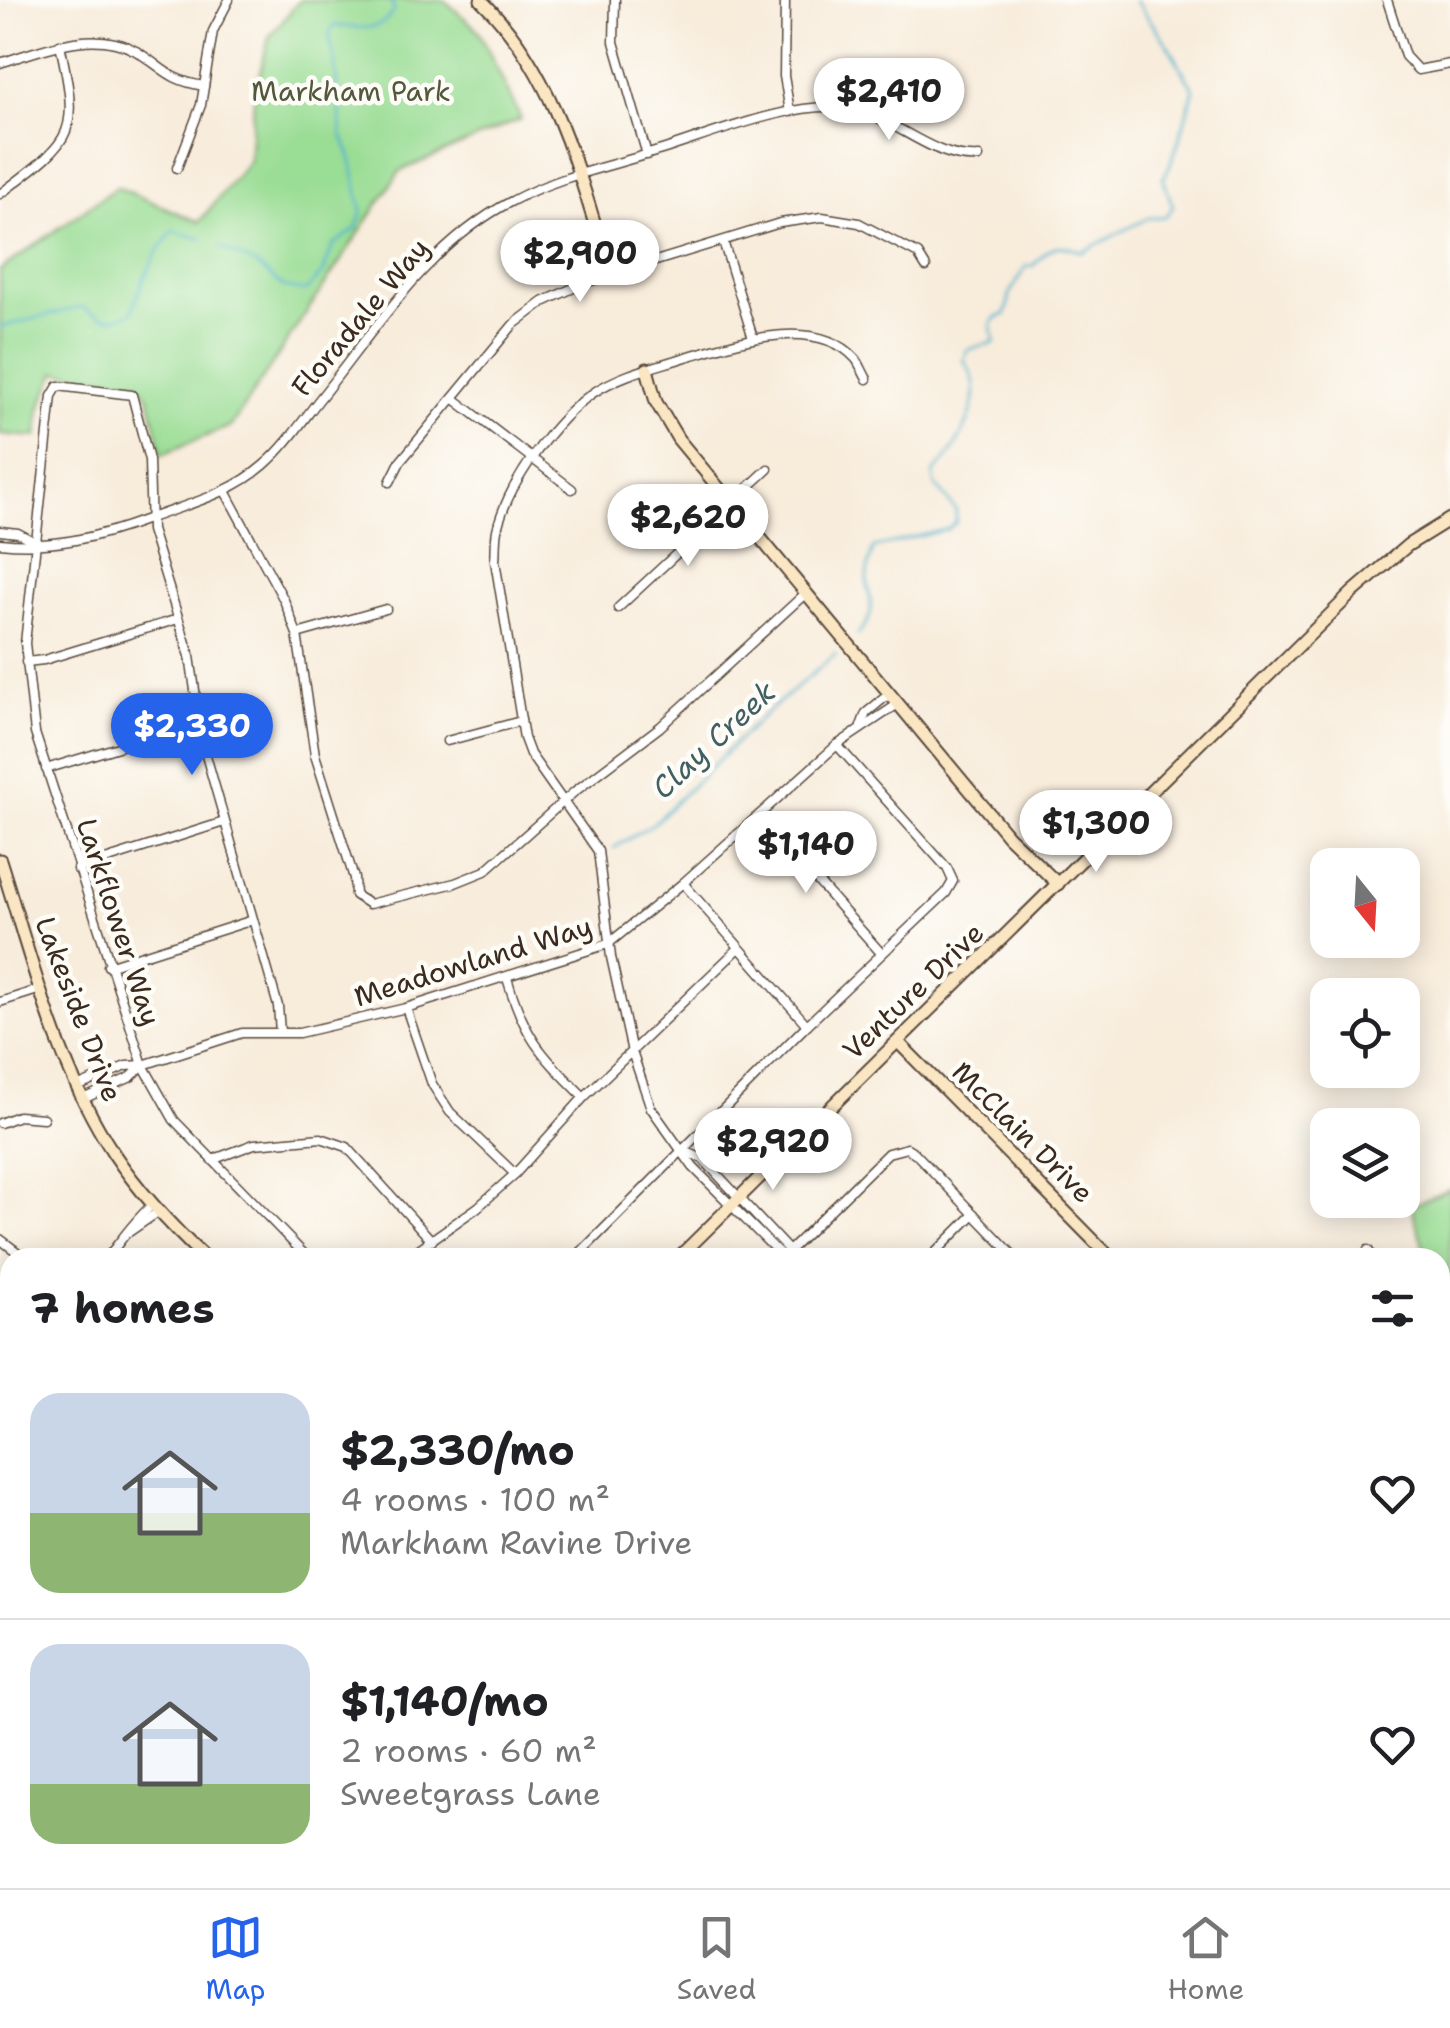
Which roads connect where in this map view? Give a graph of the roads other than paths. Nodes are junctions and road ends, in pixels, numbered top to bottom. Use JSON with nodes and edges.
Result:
{"nodes":[{"id":1,"x":229,"y":0,"type":"edge"},
{"id":2,"x":481,"y":0,"type":"edge"},
{"id":3,"x":616,"y":0,"type":"edge"},
{"id":4,"x":786,"y":0,"type":"edge"},
{"id":5,"x":1387,"y":0,"type":"edge"},
{"id":6,"x":60,"y":44,"type":"junction"},
{"id":7,"x":0,"y":63,"type":"edge"},
{"id":8,"x":1450,"y":64,"type":"edge"},
{"id":9,"x":204,"y":86,"type":"junction"},
{"id":10,"x":790,"y":112,"type":"junction"},
{"id":11,"x":647,"y":155,"type":"junction"},
{"id":12,"x":979,"y":158,"type":"dead end"},
{"id":13,"x":176,"y":168,"type":"dead end"},
{"id":14,"x":579,"y":174,"type":"junction"},
{"id":15,"x":0,"y":194,"type":"edge"},
{"id":16,"x":723,"y":241,"type":"junction"},
{"id":17,"x":926,"y":267,"type":"dead end"},
{"id":18,"x":610,"y":274,"type":"junction"},
{"id":19,"x":752,"y":338,"type":"junction"},
{"id":20,"x":646,"y":369,"type":"junction"},
{"id":21,"x":867,"y":379,"type":"dead end"},
{"id":22,"x":453,"y":398,"type":"junction"},
{"id":23,"x":533,"y":460,"type":"junction"},
{"id":24,"x":768,"y":470,"type":"dead end"},
{"id":25,"x":390,"y":482,"type":"dead end"},
{"id":26,"x":572,"y":489,"type":"dead end"},
{"id":27,"x":225,"y":491,"type":"junction"},
{"id":28,"x":732,"y":503,"type":"junction"},
{"id":29,"x":149,"y":518,"type":"junction"},
{"id":30,"x":1450,"y":519,"type":"edge"},
{"id":31,"x":0,"y":531,"type":"edge"},
{"id":32,"x":34,"y":542,"type":"junction"},
{"id":33,"x":0,"y":543,"type":"edge"},
{"id":34,"x":807,"y":592,"type":"junction"},
{"id":35,"x":618,"y":608,"type":"dead end"},
{"id":36,"x":386,"y":609,"type":"dead end"},
{"id":37,"x":178,"y":619,"type":"junction"},
{"id":38,"x":297,"y":634,"type":"junction"},
{"id":39,"x":26,"y":662,"type":"junction"},
{"id":40,"x":894,"y":699,"type":"junction"},
{"id":41,"x":200,"y":722,"type":"junction"},
{"id":42,"x":520,"y":722,"type":"junction"},
{"id":43,"x":448,"y":741,"type":"dead end"},
{"id":44,"x":837,"y":745,"type":"junction"},
{"id":45,"x":46,"y":769,"type":"junction"},
{"id":46,"x":564,"y":800,"type":"junction"},
{"id":47,"x":760,"y":815,"type":"junction"},
{"id":48,"x":224,"y":822,"type":"junction"},
{"id":49,"x":0,"y":860,"type":"edge"},
{"id":50,"x":77,"y":868,"type":"junction"},
{"id":51,"x":683,"y":884,"type":"junction"},
{"id":52,"x":1058,"y":884,"type":"junction"},
{"id":53,"x":252,"y":920,"type":"junction"},
{"id":54,"x":608,"y":944,"type":"junction"},
{"id":55,"x":738,"y":949,"type":"junction"},
{"id":56,"x":881,"y":953,"type":"junction"},
{"id":57,"x":108,"y":966,"type":"junction"},
{"id":58,"x":506,"y":978,"type":"junction"},
{"id":59,"x":41,"y":989,"type":"junction"},
{"id":60,"x":0,"y":1002,"type":"edge"},
{"id":61,"x":406,"y":1008,"type":"junction"},
{"id":62,"x":806,"y":1025,"type":"junction"},
{"id":63,"x":280,"y":1032,"type":"junction"},
{"id":64,"x":898,"y":1042,"type":"junction"},
{"id":65,"x":632,"y":1052,"type":"junction"},
{"id":66,"x":143,"y":1065,"type":"junction"},
{"id":67,"x":80,"y":1093,"type":"junction"},
{"id":68,"x":584,"y":1097,"type":"junction"},
{"id":69,"x":43,"y":1118,"type":"dead end"},
{"id":70,"x":0,"y":1123,"type":"edge"},
{"id":71,"x":682,"y":1150,"type":"junction"},
{"id":72,"x":212,"y":1160,"type":"junction"},
{"id":73,"x":515,"y":1174,"type":"junction"},
{"id":74,"x":735,"y":1202,"type":"junction"},
{"id":75,"x":155,"y":1208,"type":"junction"},
{"id":76,"x":974,"y":1214,"type":"junction"},
{"id":77,"x":432,"y":1241,"type":"junction"},
{"id":78,"x":115,"y":1248,"type":"edge"},
{"id":79,"x":195,"y":1248,"type":"edge"},
{"id":80,"x":298,"y":1248,"type":"edge"},
{"id":81,"x":421,"y":1248,"type":"edge"},
{"id":82,"x":584,"y":1248,"type":"edge"},
{"id":83,"x":688,"y":1248,"type":"edge"},
{"id":84,"x":778,"y":1248,"type":"edge"},
{"id":85,"x":791,"y":1248,"type":"edge"},
{"id":86,"x":940,"y":1248,"type":"edge"},
{"id":87,"x":1006,"y":1248,"type":"edge"},
{"id":88,"x":1102,"y":1248,"type":"edge"}],
"edges":[{"from":1,"to":9,"type":"street"},
{"from":2,"to":14,"type":"street"},
{"from":3,"to":11,"type":"street"},
{"from":4,"to":10,"type":"street"},
{"from":5,"to":8,"type":"street"},
{"from":6,"to":7,"type":"street"},
{"from":6,"to":9,"type":"street"},
{"from":6,"to":15,"type":"street"},
{"from":9,"to":13,"type":"street"},
{"from":10,"to":11,"type":"street","name":"Floradale Way"},
{"from":10,"to":12,"type":"street","name":"Floradale Way"},
{"from":11,"to":14,"type":"street","name":"Floradale Way"},
{"from":14,"to":18,"type":"street"},
{"from":14,"to":27,"type":"street","name":"Floradale Way"},
{"from":16,"to":17,"type":"street"},
{"from":16,"to":18,"type":"street"},
{"from":16,"to":19,"type":"street"},
{"from":18,"to":22,"type":"street"},
{"from":19,"to":20,"type":"street"},
{"from":19,"to":21,"type":"street"},
{"from":20,"to":23,"type":"street"},
{"from":20,"to":28,"type":"street"},
{"from":22,"to":23,"type":"street"},
{"from":22,"to":25,"type":"street"},
{"from":23,"to":26,"type":"street"},
{"from":23,"to":42,"type":"street"},
{"from":24,"to":28,"type":"street"},
{"from":27,"to":29,"type":"street","name":"Floradale Way"},
{"from":27,"to":38,"type":"street"},
{"from":28,"to":34,"type":"street"},
{"from":28,"to":35,"type":"street"},
{"from":29,"to":32,"type":"street","name":"Floradale Way"},
{"from":29,"to":32,"type":"street","name":"Larkflower Way"},
{"from":29,"to":37,"type":"street"},
{"from":30,"to":52,"type":"street","name":"Venture Drive"},
{"from":31,"to":32,"type":"street","name":"Floradale Way"},
{"from":32,"to":33,"type":"street","name":"Floradale Way"},
{"from":32,"to":39,"type":"street","name":"Larkflower Way"},
{"from":34,"to":40,"type":"street"},
{"from":34,"to":46,"type":"street"},
{"from":36,"to":38,"type":"street"},
{"from":37,"to":39,"type":"street"},
{"from":37,"to":41,"type":"street"},
{"from":38,"to":46,"type":"street"},
{"from":39,"to":45,"type":"street","name":"Larkflower Way"},
{"from":40,"to":44,"type":"street","name":"Meadowland Way"},
{"from":40,"to":52,"type":"street"},
{"from":41,"to":45,"type":"street"},
{"from":41,"to":48,"type":"street"},
{"from":42,"to":43,"type":"street"},
{"from":42,"to":46,"type":"street"},
{"from":44,"to":47,"type":"street","name":"Meadowland Way"},
{"from":44,"to":56,"type":"street"},
{"from":45,"to":50,"type":"street","name":"Larkflower Way"},
{"from":46,"to":54,"type":"street"},
{"from":47,"to":51,"type":"street","name":"Meadowland Way"},
{"from":47,"to":56,"type":"street"},
{"from":48,"to":50,"type":"street"},
{"from":48,"to":53,"type":"street"},
{"from":49,"to":59,"type":"street","name":"Lakeside Drive"},
{"from":50,"to":57,"type":"street","name":"Larkflower Way"},
{"from":51,"to":54,"type":"street","name":"Meadowland Way"},
{"from":51,"to":55,"type":"street"},
{"from":52,"to":64,"type":"street","name":"Venture Drive"},
{"from":53,"to":57,"type":"street"},
{"from":53,"to":63,"type":"street"},
{"from":54,"to":58,"type":"street","name":"Meadowland Way"},
{"from":54,"to":65,"type":"street"},
{"from":55,"to":62,"type":"street"},
{"from":55,"to":65,"type":"street"},
{"from":56,"to":62,"type":"street"},
{"from":57,"to":66,"type":"street","name":"Larkflower Way"},
{"from":58,"to":61,"type":"street","name":"Meadowland Way"},
{"from":58,"to":68,"type":"street"},
{"from":59,"to":60,"type":"street"},
{"from":59,"to":67,"type":"street","name":"Lakeside Drive"},
{"from":61,"to":63,"type":"street","name":"Meadowland Way"},
{"from":61,"to":73,"type":"street"},
{"from":62,"to":71,"type":"street"},
{"from":63,"to":66,"type":"street","name":"Meadowland Way"},
{"from":64,"to":74,"type":"street","name":"Venture Drive"},
{"from":64,"to":88,"type":"street","name":"McClain Drive"},
{"from":65,"to":68,"type":"street"},
{"from":65,"to":71,"type":"street"},
{"from":66,"to":67,"type":"street","name":"Meadowland Way"},
{"from":66,"to":72,"type":"street","name":"Larkflower Way"},
{"from":67,"to":75,"type":"street","name":"Lakeside Drive"},
{"from":68,"to":73,"type":"street"},
{"from":69,"to":70,"type":"street"},
{"from":71,"to":74,"type":"street"},
{"from":71,"to":82,"type":"street"},
{"from":72,"to":77,"type":"street"},
{"from":72,"to":80,"type":"street","name":"Larkflower Way"},
{"from":73,"to":77,"type":"street"},
{"from":74,"to":83,"type":"street","name":"Venture Drive"},
{"from":74,"to":84,"type":"street"},
{"from":75,"to":78,"type":"street"},
{"from":75,"to":79,"type":"street","name":"Lakeside Drive"},
{"from":76,"to":85,"type":"street"},
{"from":76,"to":86,"type":"street"},
{"from":76,"to":87,"type":"street"},
{"from":77,"to":81,"type":"street"}]}
